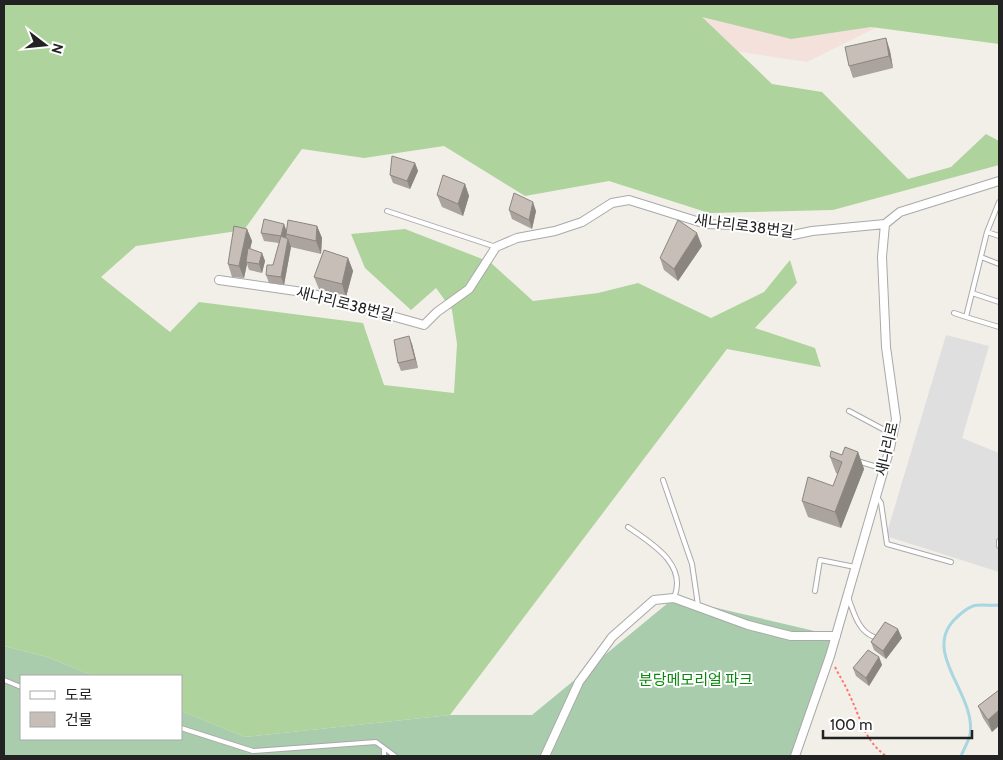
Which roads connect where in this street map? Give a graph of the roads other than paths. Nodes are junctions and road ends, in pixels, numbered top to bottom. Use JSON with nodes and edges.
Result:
{"nodes":[{"id":1,"x":999,"y":180,"type":"edge"},
{"id":2,"x":999,"y":202,"type":"edge"},
{"id":3,"x":387,"y":211,"type":"dead end"},
{"id":4,"x":885,"y":224,"type":"junction"},
{"id":5,"x":987,"y":232,"type":"junction"},
{"id":6,"x":999,"y":236,"type":"edge"},
{"id":7,"x":496,"y":247,"type":"junction"},
{"id":8,"x":980,"y":257,"type":"junction"},
{"id":9,"x":999,"y":264,"type":"edge"},
{"id":10,"x":218,"y":280,"type":"dead end"},
{"id":11,"x":972,"y":293,"type":"junction"},
{"id":12,"x":999,"y":302,"type":"edge"},
{"id":13,"x":954,"y":313,"type":"dead end"},
{"id":14,"x":966,"y":317,"type":"junction"},
{"id":15,"x":999,"y":327,"type":"edge"},
{"id":16,"x":849,"y":411,"type":"dead end"},
{"id":17,"x":892,"y":434,"type":"junction"},
{"id":18,"x":851,"y":459,"type":"edge"},
{"id":19,"x":884,"y":469,"type":"junction"},
{"id":20,"x":663,"y":480,"type":"dead end"},
{"id":21,"x":876,"y":495,"type":"junction"},
{"id":22,"x":628,"y":527,"type":"dead end"},
{"id":23,"x":999,"y":541,"type":"edge"},
{"id":24,"x":999,"y":546,"type":"edge"},
{"id":25,"x":952,"y":562,"type":"dead end"},
{"id":26,"x":855,"y":567,"type":"junction"},
{"id":27,"x":814,"y":590,"type":"dead end"},
{"id":28,"x":847,"y":595,"type":"junction"},
{"id":29,"x":674,"y":598,"type":"junction"},
{"id":30,"x":698,"y":605,"type":"junction"},
{"id":31,"x":836,"y":636,"type":"junction"},
{"id":32,"x":874,"y":637,"type":"edge"},
{"id":33,"x":4,"y":680,"type":"edge"},
{"id":34,"x":20,"y":687,"type":"edge"},
{"id":35,"x":182,"y":728,"type":"edge"},
{"id":36,"x":384,"y":748,"type":"junction"},
{"id":37,"x":384,"y":756,"type":"edge"},
{"id":38,"x":395,"y":756,"type":"edge"},
{"id":39,"x":545,"y":756,"type":"edge"},
{"id":40,"x":795,"y":756,"type":"edge"}],
"edges":[{"from":1,"to":4,"type":"street"},
{"from":2,"to":5,"type":"lane"},
{"from":3,"to":7,"type":"lane"},
{"from":4,"to":7,"type":"street","name":"새나리로38번길"},
{"from":4,"to":17,"type":"street","name":"새나리로"},
{"from":5,"to":6,"type":"lane"},
{"from":5,"to":8,"type":"lane"},
{"from":7,"to":10,"type":"street","name":"새나리로38번길"},
{"from":8,"to":9,"type":"lane"},
{"from":8,"to":11,"type":"lane"},
{"from":11,"to":12,"type":"lane"},
{"from":11,"to":14,"type":"lane"},
{"from":13,"to":14,"type":"lane"},
{"from":14,"to":15,"type":"lane"},
{"from":16,"to":17,"type":"lane"},
{"from":17,"to":19,"type":"street","name":"새나리로"},
{"from":18,"to":19,"type":"lane"},
{"from":19,"to":21,"type":"street","name":"새나리로"},
{"from":20,"to":30,"type":"lane"},
{"from":21,"to":25,"type":"lane"},
{"from":21,"to":26,"type":"street","name":"새나리로"},
{"from":22,"to":29,"type":"lane"},
{"from":23,"to":24,"type":"lane"},
{"from":26,"to":27,"type":"lane"},
{"from":26,"to":28,"type":"street","name":"새나리로"},
{"from":28,"to":31,"type":"street","name":"새나리로"},
{"from":28,"to":32,"type":"lane"},
{"from":29,"to":30,"type":"street"},
{"from":29,"to":39,"type":"street"},
{"from":30,"to":31,"type":"street"},
{"from":31,"to":40,"type":"street","name":"새나리로"},
{"from":33,"to":34,"type":"lane"},
{"from":35,"to":36,"type":"lane"},
{"from":36,"to":37,"type":"lane"},
{"from":36,"to":38,"type":"lane"}]}
